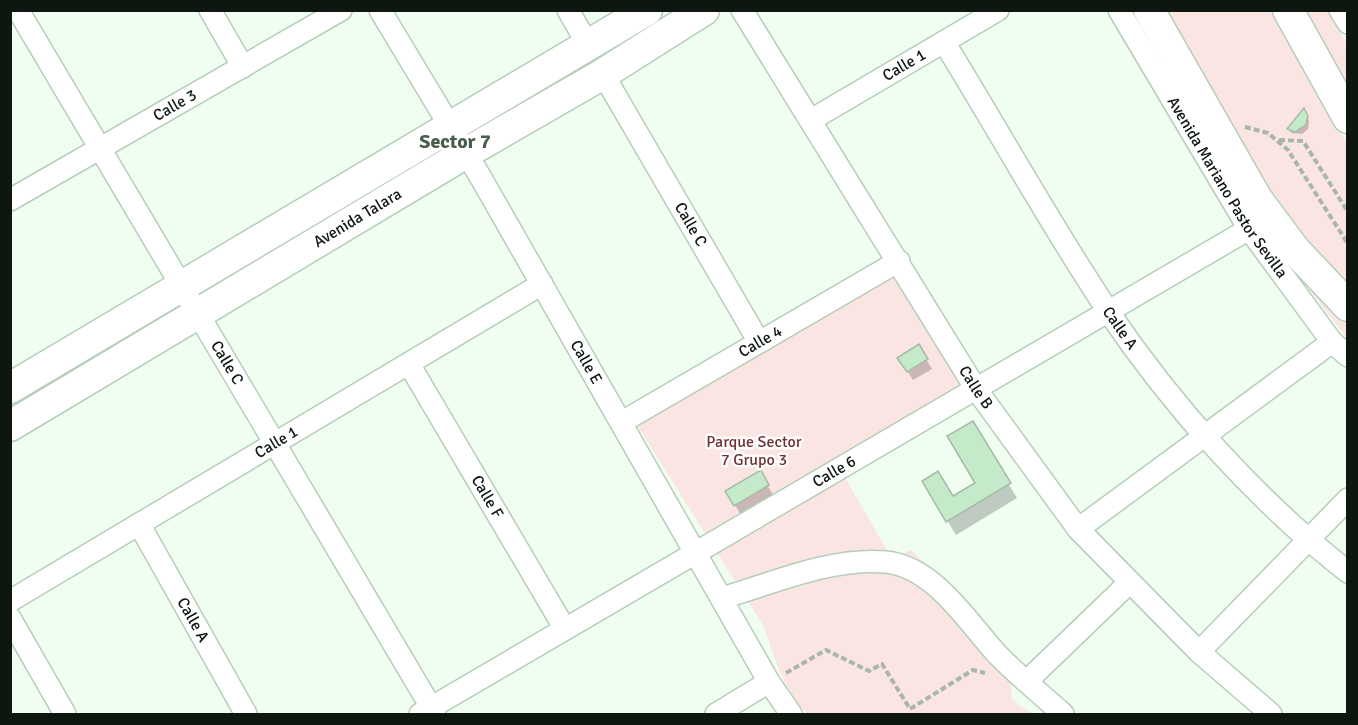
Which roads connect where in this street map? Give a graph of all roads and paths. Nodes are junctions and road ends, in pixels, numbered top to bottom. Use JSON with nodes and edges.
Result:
{"nodes":[{"id":1,"x":18,"y":10,"type":"edge"},
{"id":2,"x":210,"y":10,"type":"edge"},
{"id":3,"x":341,"y":10,"type":"edge"},
{"id":4,"x":380,"y":10,"type":"edge"},
{"id":5,"x":568,"y":10,"type":"edge"},
{"id":6,"x":647,"y":10,"type":"edge"},
{"id":7,"x":704,"y":10,"type":"edge"},
{"id":8,"x":742,"y":10,"type":"edge"},
{"id":9,"x":998,"y":10,"type":"edge"},
{"id":10,"x":1119,"y":10,"type":"edge"},
{"id":11,"x":1149,"y":10,"type":"edge"},
{"id":12,"x":1288,"y":10,"type":"edge"},
{"id":13,"x":1340,"y":10,"type":"edge"},
{"id":14,"x":1347,"y":23,"type":"edge"},
{"id":15,"x":944,"y":42,"type":"junction"},
{"id":16,"x":588,"y":45,"type":"junction"},
{"id":17,"x":243,"y":66,"type":"junction"},
{"id":18,"x":603,"y":75,"type":"junction"},
{"id":19,"x":1347,"y":118,"type":"edge"},
{"id":20,"x":811,"y":120,"type":"junction"},
{"id":21,"x":450,"y":127,"type":"junction"},
{"id":22,"x":100,"y":149,"type":"junction"},
{"id":23,"x":466,"y":153,"type":"junction"},
{"id":24,"x":10,"y":200,"type":"edge"},
{"id":25,"x":1347,"y":212,"type":"edge"},
{"id":26,"x":1249,"y":229,"type":"junction"},
{"id":27,"x":1347,"y":244,"type":"edge"},
{"id":28,"x":899,"y":261,"type":"junction"},
{"id":29,"x":542,"y":284,"type":"junction"},
{"id":30,"x":182,"y":286,"type":"junction"},
{"id":31,"x":1347,"y":306,"type":"edge"},
{"id":32,"x":1109,"y":311,"type":"junction"},
{"id":33,"x":199,"y":314,"type":"junction"},
{"id":34,"x":759,"y":342,"type":"junction"},
{"id":35,"x":1332,"y":342,"type":"junction"},
{"id":36,"x":1347,"y":357,"type":"edge"},
{"id":37,"x":409,"y":363,"type":"junction"},
{"id":38,"x":10,"y":388,"type":"edge"},
{"id":39,"x":976,"y":388,"type":"junction"},
{"id":40,"x":622,"y":422,"type":"junction"},
{"id":41,"x":10,"y":426,"type":"edge"},
{"id":42,"x":1203,"y":434,"type":"junction"},
{"id":43,"x":275,"y":444,"type":"junction"},
{"id":44,"x":1347,"y":499,"type":"edge"},
{"id":45,"x":139,"y":524,"type":"junction"},
{"id":46,"x":1078,"y":529,"type":"junction"},
{"id":47,"x":1306,"y":540,"type":"junction"},
{"id":48,"x":697,"y":552,"type":"junction"},
{"id":49,"x":1347,"y":572,"type":"edge"},
{"id":50,"x":1129,"y":583,"type":"junction"},
{"id":51,"x":722,"y":598,"type":"junction"},
{"id":52,"x":10,"y":601,"type":"edge"},
{"id":53,"x":10,"y":618,"type":"edge"},
{"id":54,"x":565,"y":629,"type":"junction"},
{"id":55,"x":1199,"y":652,"type":"junction"},
{"id":56,"x":1027,"y":681,"type":"junction"},
{"id":57,"x":770,"y":682,"type":"junction"},
{"id":58,"x":429,"y":712,"type":"edge"},
{"id":59,"x":65,"y":714,"type":"edge"},
{"id":60,"x":246,"y":714,"type":"edge"},
{"id":61,"x":716,"y":714,"type":"edge"},
{"id":62,"x":791,"y":714,"type":"edge"},
{"id":63,"x":1064,"y":714,"type":"edge"},
{"id":64,"x":1271,"y":714,"type":"edge"}],
"edges":[{"from":1,"to":22,"type":"street","name":"Calle C"},
{"from":2,"to":17,"type":"street"},
{"from":3,"to":17,"type":"street","name":"Calle 3"},
{"from":4,"to":21,"type":"street","name":"Calle E"},
{"from":5,"to":16,"type":"street"},
{"from":6,"to":16,"type":"street","name":"Avenida Talara"},
{"from":7,"to":18,"type":"street","name":"Avenida Talara"},
{"from":8,"to":20,"type":"street","name":"Calle B"},
{"from":9,"to":15,"type":"street","name":"Calle 1"},
{"from":10,"to":26,"type":"street","name":"Avenida Mariano Pastor Sevilla"},
{"from":11,"to":31,"type":"street","name":"Avenida Mariano Pastor Sevilla"},
{"from":12,"to":19,"type":"street"},
{"from":13,"to":14,"type":"street"},
{"from":15,"to":20,"type":"street","name":"Calle 1"},
{"from":15,"to":32,"type":"street","name":"Calle A"},
{"from":16,"to":21,"type":"street","name":"Avenida Talara"},
{"from":17,"to":22,"type":"street","name":"Calle 3"},
{"from":18,"to":23,"type":"street","name":"Avenida Talara"},
{"from":18,"to":34,"type":"street","name":"Calle C"},
{"from":20,"to":28,"type":"street","name":"Calle B"},
{"from":21,"to":23,"type":"street","name":"Calle E"},
{"from":21,"to":30,"type":"street","name":"Avenida Talara"},
{"from":22,"to":24,"type":"street","name":"Calle 3"},
{"from":22,"to":30,"type":"street","name":"Calle C"},
{"from":23,"to":29,"type":"street","name":"Calle E"},
{"from":23,"to":33,"type":"street","name":"Avenida Talara"},
{"from":25,"to":27,"type":"path"},
{"from":26,"to":32,"type":"street","name":"Calle 6"},
{"from":26,"to":35,"type":"street","name":"Avenida Mariano Pastor Sevilla"},
{"from":28,"to":34,"type":"street","name":"Calle 4"},
{"from":28,"to":39,"type":"street","name":"Calle B"},
{"from":29,"to":37,"type":"street","name":"Calle 1"},
{"from":29,"to":40,"type":"street","name":"Calle E"},
{"from":30,"to":33,"type":"street","name":"Calle C"},
{"from":30,"to":38,"type":"street","name":"Avenida Talara"},
{"from":32,"to":39,"type":"street","name":"Calle 6"},
{"from":32,"to":42,"type":"street","name":"Calle A"},
{"from":33,"to":41,"type":"street","name":"Avenida Talara"},
{"from":33,"to":43,"type":"street","name":"Calle C"},
{"from":34,"to":40,"type":"street","name":"Calle 4"},
{"from":35,"to":36,"type":"street","name":"Avenida Mariano Pastor Sevilla"},
{"from":35,"to":42,"type":"street"},
{"from":37,"to":43,"type":"street","name":"Calle 1"},
{"from":37,"to":54,"type":"street","name":"Calle F"},
{"from":39,"to":46,"type":"street","name":"Calle B"},
{"from":39,"to":48,"type":"street","name":"Calle 6"},
{"from":40,"to":48,"type":"street","name":"Calle E"},
{"from":42,"to":46,"type":"street"},
{"from":42,"to":47,"type":"street","name":"Calle A"},
{"from":43,"to":45,"type":"street","name":"Calle 1"},
{"from":43,"to":58,"type":"street","name":"Calle C"},
{"from":44,"to":47,"type":"street"},
{"from":45,"to":52,"type":"street","name":"Calle 1"},
{"from":45,"to":60,"type":"street","name":"Calle A"},
{"from":46,"to":50,"type":"street","name":"Calle B"},
{"from":47,"to":49,"type":"street","name":"Calle A"},
{"from":47,"to":55,"type":"street"},
{"from":48,"to":51,"type":"street","name":"Calle E"},
{"from":48,"to":54,"type":"street","name":"Calle 6"},
{"from":50,"to":55,"type":"street","name":"Calle B"},
{"from":50,"to":56,"type":"street"},
{"from":51,"to":56,"type":"street"},
{"from":51,"to":57,"type":"street","name":"Calle E"},
{"from":53,"to":59,"type":"street"},
{"from":54,"to":58,"type":"street","name":"Calle 6"},
{"from":55,"to":64,"type":"street","name":"Calle B"},
{"from":56,"to":57,"type":"path"},
{"from":56,"to":63,"type":"street"},
{"from":57,"to":61,"type":"street"},
{"from":57,"to":62,"type":"street","name":"Calle E"}]}
